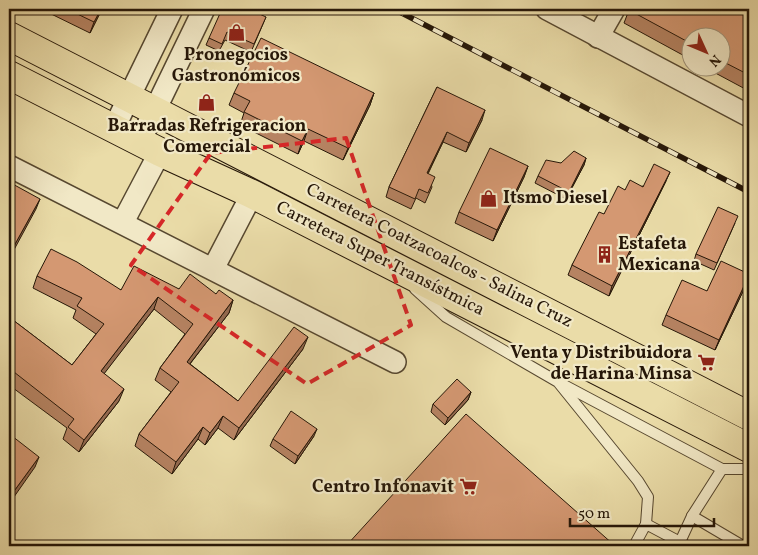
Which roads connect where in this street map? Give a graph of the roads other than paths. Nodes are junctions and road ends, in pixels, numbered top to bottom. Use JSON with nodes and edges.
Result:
{"nodes":[{"id":1,"x":172,"y":9,"type":"edge"},
{"id":2,"x":204,"y":9,"type":"edge"},
{"id":3,"x":547,"y":9,"type":"edge"},
{"id":4,"x":614,"y":9,"type":"edge"},
{"id":5,"x":9,"y":36,"type":"edge"},
{"id":6,"x":598,"y":37,"type":"junction"},
{"id":7,"x":9,"y":75,"type":"edge"},
{"id":8,"x":128,"y":97,"type":"junction"},
{"id":9,"x":154,"y":110,"type":"junction"},
{"id":10,"x":749,"y":116,"type":"edge"},
{"id":11,"x":114,"y":128,"type":"junction"},
{"id":12,"x":150,"y":146,"type":"junction"},
{"id":13,"x":9,"y":166,"type":"edge"},
{"id":14,"x":252,"y":194,"type":"junction"},
{"id":15,"x":122,"y":222,"type":"junction"},
{"id":16,"x":385,"y":262,"type":"junction"},
{"id":17,"x":213,"y":269,"type":"junction"},
{"id":18,"x":395,"y":362,"type":"dead end"},
{"id":19,"x":558,"y":382,"type":"junction"},
{"id":20,"x":749,"y":416,"type":"edge"},
{"id":21,"x":749,"y":448,"type":"edge"},
{"id":22,"x":722,"y":469,"type":"junction"},
{"id":23,"x":749,"y":469,"type":"edge"},
{"id":24,"x":692,"y":516,"type":"junction"},
{"id":25,"x":646,"y":524,"type":"junction"},
{"id":26,"x":684,"y":544,"type":"edge"},
{"id":27,"x":634,"y":546,"type":"edge"},
{"id":28,"x":743,"y":546,"type":"edge"}],
"edges":[{"from":1,"to":8,"type":"street"},
{"from":2,"to":9,"type":"street"},
{"from":3,"to":6,"type":"street"},
{"from":4,"to":6,"type":"street"},
{"from":5,"to":8,"type":"main road"},
{"from":6,"to":10,"type":"street"},
{"from":7,"to":11,"type":"main road","name":"Carretera Super Transístmica"},
{"from":8,"to":9,"type":"main road","name":"Carretera Coatzacoalcos - Salina Cruz"},
{"from":8,"to":11,"type":"street"},
{"from":9,"to":12,"type":"street"},
{"from":9,"to":20,"type":"main road","name":"Carretera Coatzacoalcos - Salina Cruz"},
{"from":11,"to":12,"type":"main road","name":"Carretera Super Transístmica"},
{"from":12,"to":14,"type":"main road","name":"Carretera Super Transístmica"},
{"from":12,"to":15,"type":"street"},
{"from":13,"to":15,"type":"street"},
{"from":14,"to":16,"type":"main road","name":"Carretera Super Transístmica"},
{"from":14,"to":17,"type":"street"},
{"from":15,"to":17,"type":"street"},
{"from":16,"to":19,"type":"lane"},
{"from":16,"to":21,"type":"main road","name":"Carretera Super Transístmica"},
{"from":17,"to":18,"type":"street"},
{"from":19,"to":22,"type":"lane"},
{"from":19,"to":25,"type":"lane"},
{"from":22,"to":23,"type":"lane"},
{"from":22,"to":24,"type":"lane"},
{"from":24,"to":26,"type":"lane"},
{"from":24,"to":28,"type":"lane"},
{"from":25,"to":26,"type":"lane"},
{"from":25,"to":27,"type":"lane"}]}
